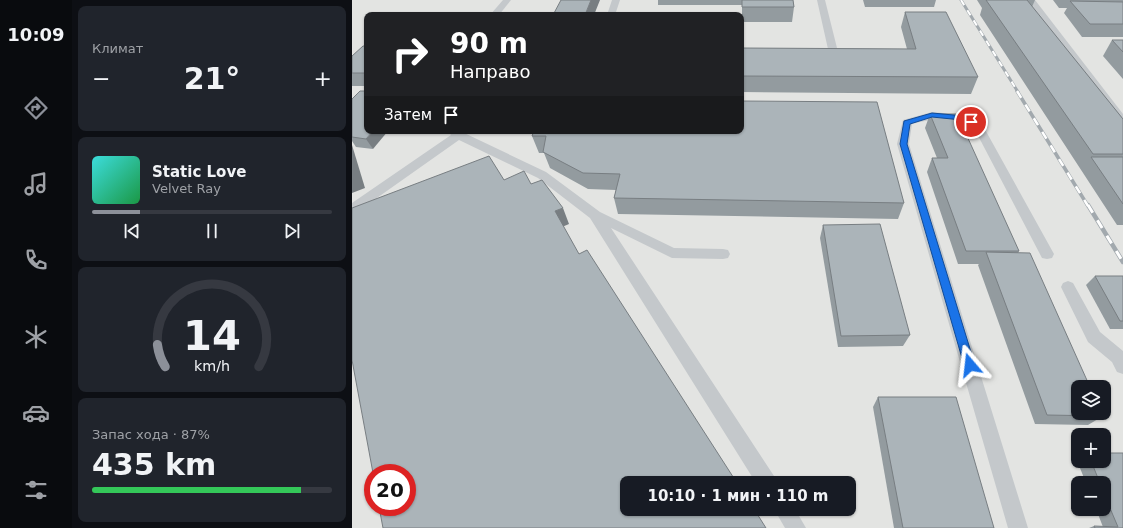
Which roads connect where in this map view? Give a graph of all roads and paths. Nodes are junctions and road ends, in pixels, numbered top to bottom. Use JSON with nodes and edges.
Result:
{"nodes":[{"id":1,"x":507,"y":0,"type":"edge"},
{"id":2,"x":616,"y":0,"type":"edge"},
{"id":3,"x":821,"y":0,"type":"edge"},
{"id":4,"x":1031,"y":0,"type":"edge"},
{"id":5,"x":497,"y":12,"type":"edge"},
{"id":6,"x":612,"y":12,"type":"edge"},
{"id":7,"x":810,"y":52,"type":"edge"},
{"id":8,"x":1123,"y":121,"type":"edge"},
{"id":9,"x":455,"y":134,"type":"edge"},
{"id":10,"x":458,"y":134,"type":"edge"},
{"id":11,"x":352,"y":209,"type":"edge"},
{"id":12,"x":595,"y":215,"type":"junction"},
{"id":13,"x":723,"y":254,"type":"dead end"},
{"id":14,"x":1047,"y":254,"type":"dead end"},
{"id":15,"x":1068,"y":287,"type":"dead end"},
{"id":16,"x":1123,"y":367,"type":"edge"},
{"id":17,"x":763,"y":476,"type":"edge"},
{"id":18,"x":788,"y":516,"type":"edge"},
{"id":19,"x":796,"y":528,"type":"edge"},
{"id":20,"x":1018,"y":528,"type":"edge"}],
"edges":[{"from":1,"to":5,"type":"lane"},
{"from":2,"to":6,"type":"lane"},
{"from":3,"to":7,"type":"lane"},
{"from":4,"to":8,"type":"lane"},
{"from":9,"to":11,"type":"lane"},
{"from":10,"to":12,"type":"lane"},
{"from":12,"to":13,"type":"lane"},
{"from":12,"to":17,"type":"lane"},
{"from":14,"to":20,"type":"lane"},
{"from":15,"to":16,"type":"lane"},
{"from":18,"to":19,"type":"lane"}]}
